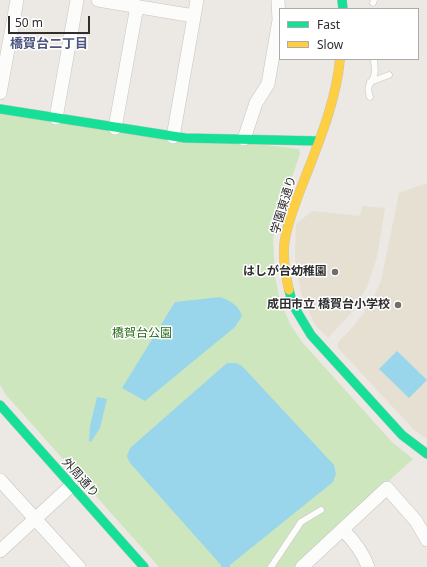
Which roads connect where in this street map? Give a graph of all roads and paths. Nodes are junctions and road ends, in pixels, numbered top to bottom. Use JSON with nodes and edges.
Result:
{"nodes":[{"id":1,"x":17,"y":0,"type":"edge"},
{"id":2,"x":77,"y":0,"type":"edge"},
{"id":3,"x":98,"y":0,"type":"edge"},
{"id":4,"x":197,"y":0,"type":"edge"},
{"id":5,"x":278,"y":0,"type":"edge"},
{"id":6,"x":137,"y":6,"type":"junction"},
{"id":7,"x":194,"y":16,"type":"junction"},
{"id":8,"x":340,"y":60,"type":"edge"},
{"id":9,"x":374,"y":60,"type":"edge"},
{"id":10,"x":389,"y":75,"type":"dead end"},
{"id":11,"x":370,"y":82,"type":"junction"},
{"id":12,"x":0,"y":93,"type":"edge"},
{"id":13,"x":370,"y":97,"type":"dead end"},
{"id":14,"x":0,"y":109,"type":"edge"},
{"id":15,"x":56,"y":118,"type":"junction"},
{"id":16,"x":115,"y":128,"type":"junction"},
{"id":17,"x":173,"y":137,"type":"junction"},
{"id":18,"x":244,"y":139,"type":"junction"},
{"id":19,"x":319,"y":141,"type":"junction"},
{"id":20,"x":0,"y":405,"type":"edge"},
{"id":21,"x":427,"y":454,"type":"edge"},
{"id":22,"x":0,"y":480,"type":"edge"},
{"id":23,"x":71,"y":486,"type":"junction"},
{"id":24,"x":322,"y":510,"type":"dead end"},
{"id":25,"x":35,"y":519,"type":"junction"},
{"id":26,"x":343,"y":530,"type":"junction"},
{"id":27,"x":427,"y":540,"type":"edge"},
{"id":28,"x":0,"y":551,"type":"edge"},
{"id":29,"x":79,"y":567,"type":"edge"},
{"id":30,"x":144,"y":567,"type":"edge"},
{"id":31,"x":271,"y":567,"type":"edge"},
{"id":32,"x":302,"y":567,"type":"edge"},
{"id":33,"x":368,"y":567,"type":"edge"}],
"edges":[{"from":1,"to":12,"type":"street"},
{"from":2,"to":15,"type":"street"},
{"from":3,"to":6,"type":"street"},
{"from":4,"to":7,"type":"street"},
{"from":5,"to":18,"type":"street"},
{"from":6,"to":7,"type":"street"},
{"from":6,"to":16,"type":"street"},
{"from":7,"to":17,"type":"street"},
{"from":8,"to":19,"type":"street","name":"学園東通り"},
{"from":9,"to":11,"type":"lane"},
{"from":10,"to":11,"type":"lane"},
{"from":11,"to":13,"type":"lane"},
{"from":14,"to":15,"type":"street"},
{"from":15,"to":16,"type":"street"},
{"from":16,"to":17,"type":"street"},
{"from":17,"to":18,"type":"street"},
{"from":18,"to":19,"type":"street"},
{"from":19,"to":21,"type":"street","name":"学園東通り"},
{"from":20,"to":23,"type":"street","name":"外周通り"},
{"from":22,"to":25,"type":"street"},
{"from":23,"to":25,"type":"street"},
{"from":23,"to":30,"type":"street","name":"外周通り"},
{"from":24,"to":31,"type":"lane"},
{"from":25,"to":28,"type":"street"},
{"from":25,"to":29,"type":"street"},
{"from":26,"to":27,"type":"street"},
{"from":26,"to":32,"type":"street"},
{"from":26,"to":33,"type":"street"}]}
